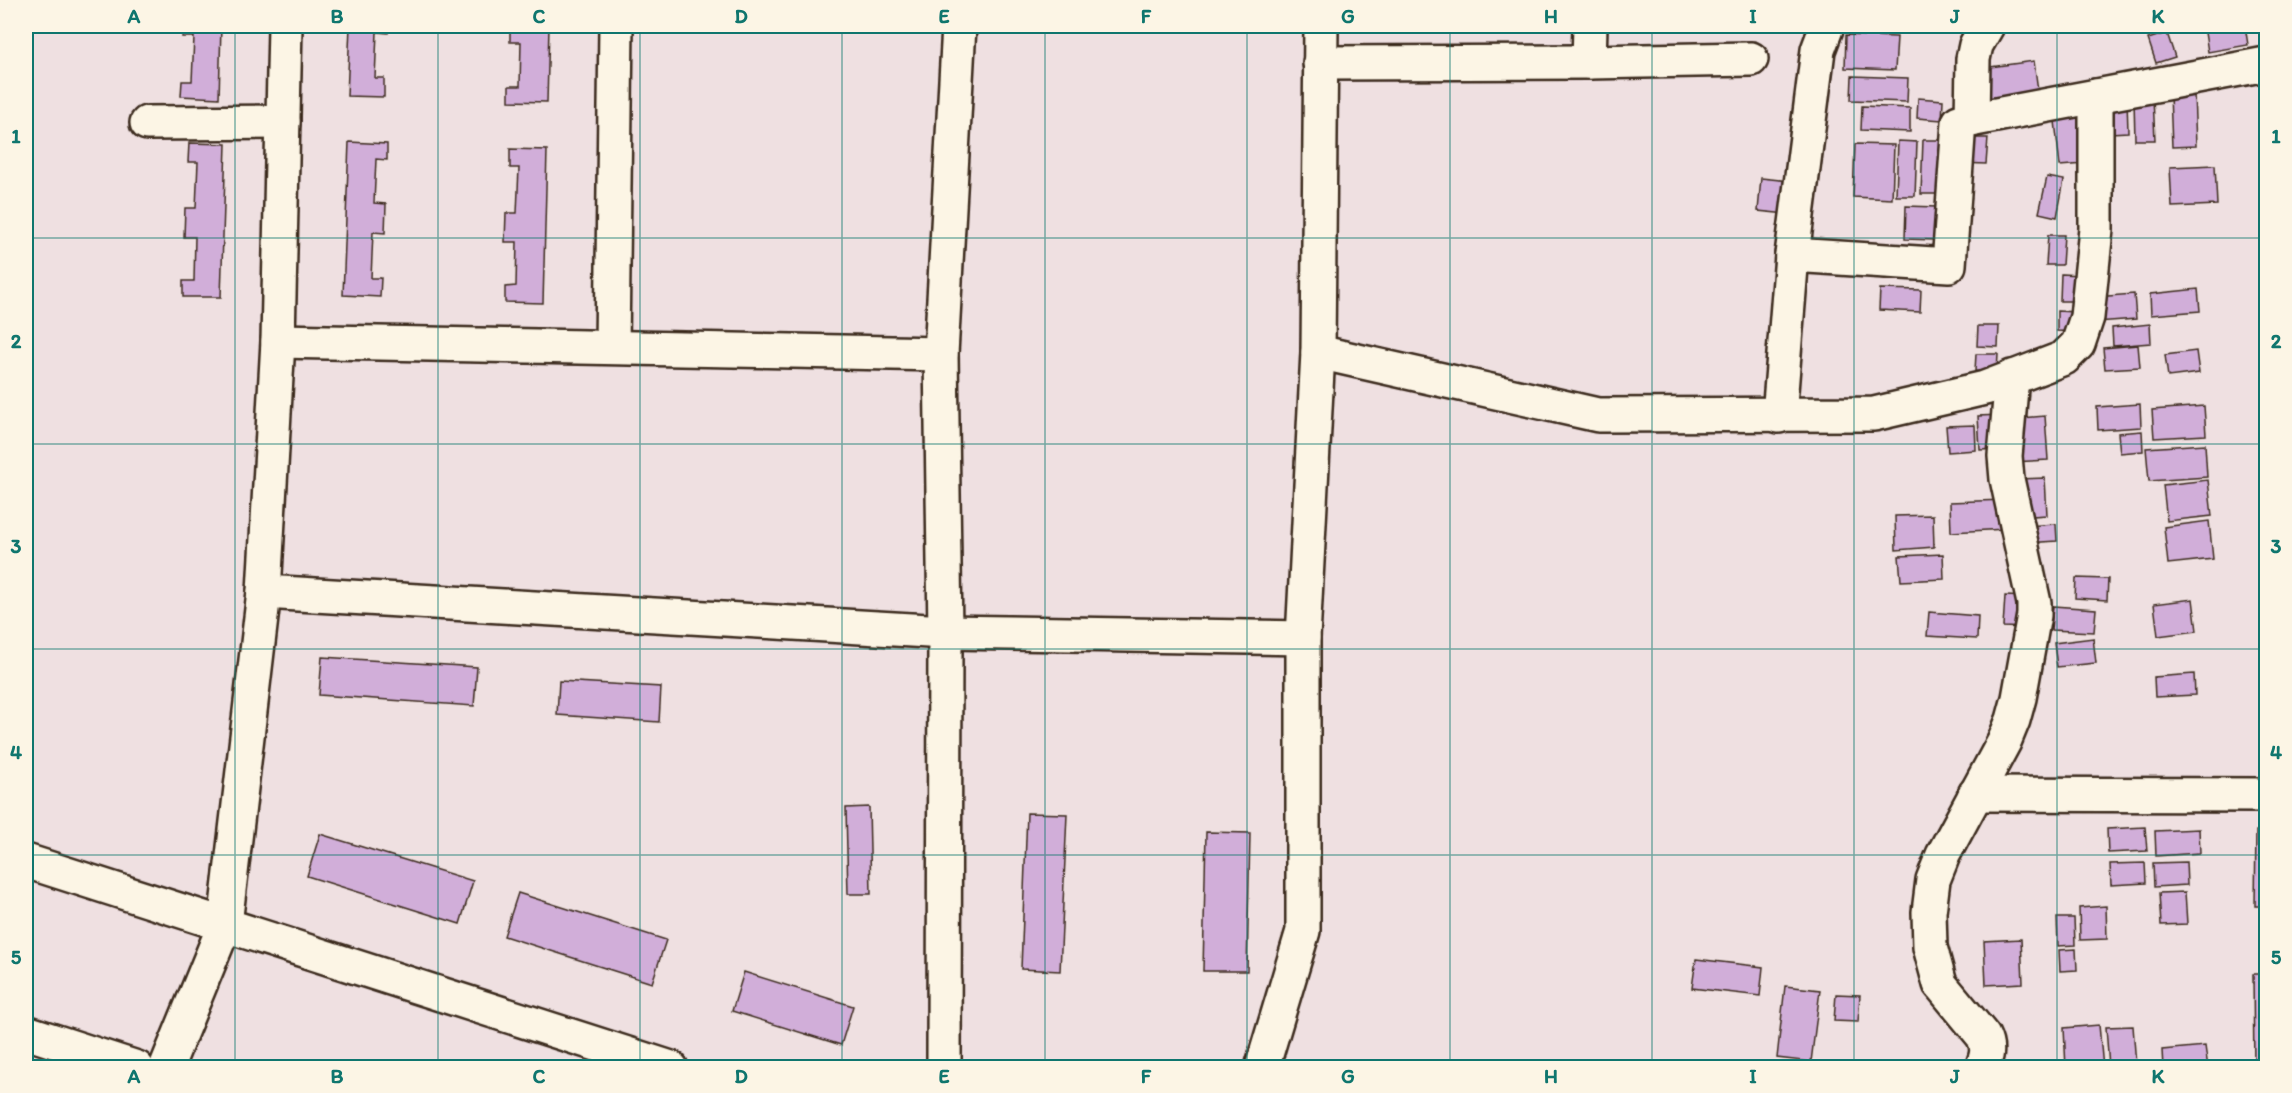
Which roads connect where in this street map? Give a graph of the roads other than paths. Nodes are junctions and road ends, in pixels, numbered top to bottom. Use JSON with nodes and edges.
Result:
{"nodes":[{"id":1,"x":285,"y":26,"type":"edge"},
{"id":2,"x":616,"y":26,"type":"edge"},
{"id":3,"x":959,"y":26,"type":"edge"},
{"id":4,"x":1321,"y":26,"type":"edge"},
{"id":5,"x":1590,"y":26,"type":"edge"},
{"id":6,"x":1827,"y":26,"type":"edge"},
{"id":7,"x":1987,"y":26,"type":"edge"},
{"id":8,"x":1750,"y":58,"type":"dead end"},
{"id":9,"x":1589,"y":62,"type":"junction"},
{"id":10,"x":1320,"y":63,"type":"junction"},
{"id":11,"x":2266,"y":64,"type":"edge"},
{"id":12,"x":2096,"y":96,"type":"junction"},
{"id":13,"x":1972,"y":120,"type":"junction"},
{"id":14,"x":283,"y":122,"type":"junction"},
{"id":15,"x":147,"y":123,"type":"dead end"},
{"id":16,"x":1792,"y":255,"type":"junction"},
{"id":17,"x":278,"y":341,"type":"junction"},
{"id":18,"x":612,"y":347,"type":"junction"},
{"id":19,"x":1318,"y":352,"type":"junction"},
{"id":20,"x":941,"y":354,"type":"junction"},
{"id":21,"x":2012,"y":377,"type":"junction"},
{"id":22,"x":1779,"y":416,"type":"junction"},
{"id":23,"x":264,"y":592,"type":"junction"},
{"id":24,"x":945,"y":632,"type":"junction"},
{"id":25,"x":1303,"y":638,"type":"junction"},
{"id":26,"x":1975,"y":794,"type":"junction"},
{"id":27,"x":2266,"y":795,"type":"edge"},
{"id":28,"x":26,"y":861,"type":"edge"},
{"id":29,"x":225,"y":924,"type":"junction"},
{"id":30,"x":26,"y":1032,"type":"edge"},
{"id":31,"x":137,"y":1068,"type":"edge"},
{"id":32,"x":166,"y":1068,"type":"edge"},
{"id":33,"x":671,"y":1068,"type":"edge"},
{"id":34,"x":944,"y":1068,"type":"edge"},
{"id":35,"x":1262,"y":1068,"type":"edge"},
{"id":36,"x":1982,"y":1068,"type":"edge"}],
"edges":[{"from":1,"to":14,"type":"street"},
{"from":2,"to":18,"type":"street"},
{"from":3,"to":20,"type":"street"},
{"from":4,"to":10,"type":"street"},
{"from":5,"to":9,"type":"street"},
{"from":6,"to":16,"type":"street"},
{"from":7,"to":13,"type":"street"},
{"from":8,"to":9,"type":"street"},
{"from":9,"to":10,"type":"street"},
{"from":10,"to":19,"type":"street"},
{"from":11,"to":12,"type":"street"},
{"from":12,"to":13,"type":"street"},
{"from":12,"to":21,"type":"street"},
{"from":13,"to":16,"type":"street"},
{"from":14,"to":15,"type":"street"},
{"from":14,"to":17,"type":"street"},
{"from":16,"to":22,"type":"street"},
{"from":17,"to":18,"type":"street"},
{"from":17,"to":23,"type":"street"},
{"from":18,"to":20,"type":"street"},
{"from":19,"to":22,"type":"street"},
{"from":19,"to":25,"type":"street"},
{"from":20,"to":24,"type":"street"},
{"from":21,"to":22,"type":"street"},
{"from":21,"to":26,"type":"street"},
{"from":23,"to":24,"type":"street"},
{"from":23,"to":29,"type":"street"},
{"from":24,"to":25,"type":"street"},
{"from":24,"to":34,"type":"street"},
{"from":25,"to":35,"type":"street"},
{"from":26,"to":27,"type":"street"},
{"from":26,"to":36,"type":"street"},
{"from":28,"to":29,"type":"street"},
{"from":29,"to":32,"type":"street"},
{"from":29,"to":33,"type":"street"},
{"from":30,"to":31,"type":"street"}]}
